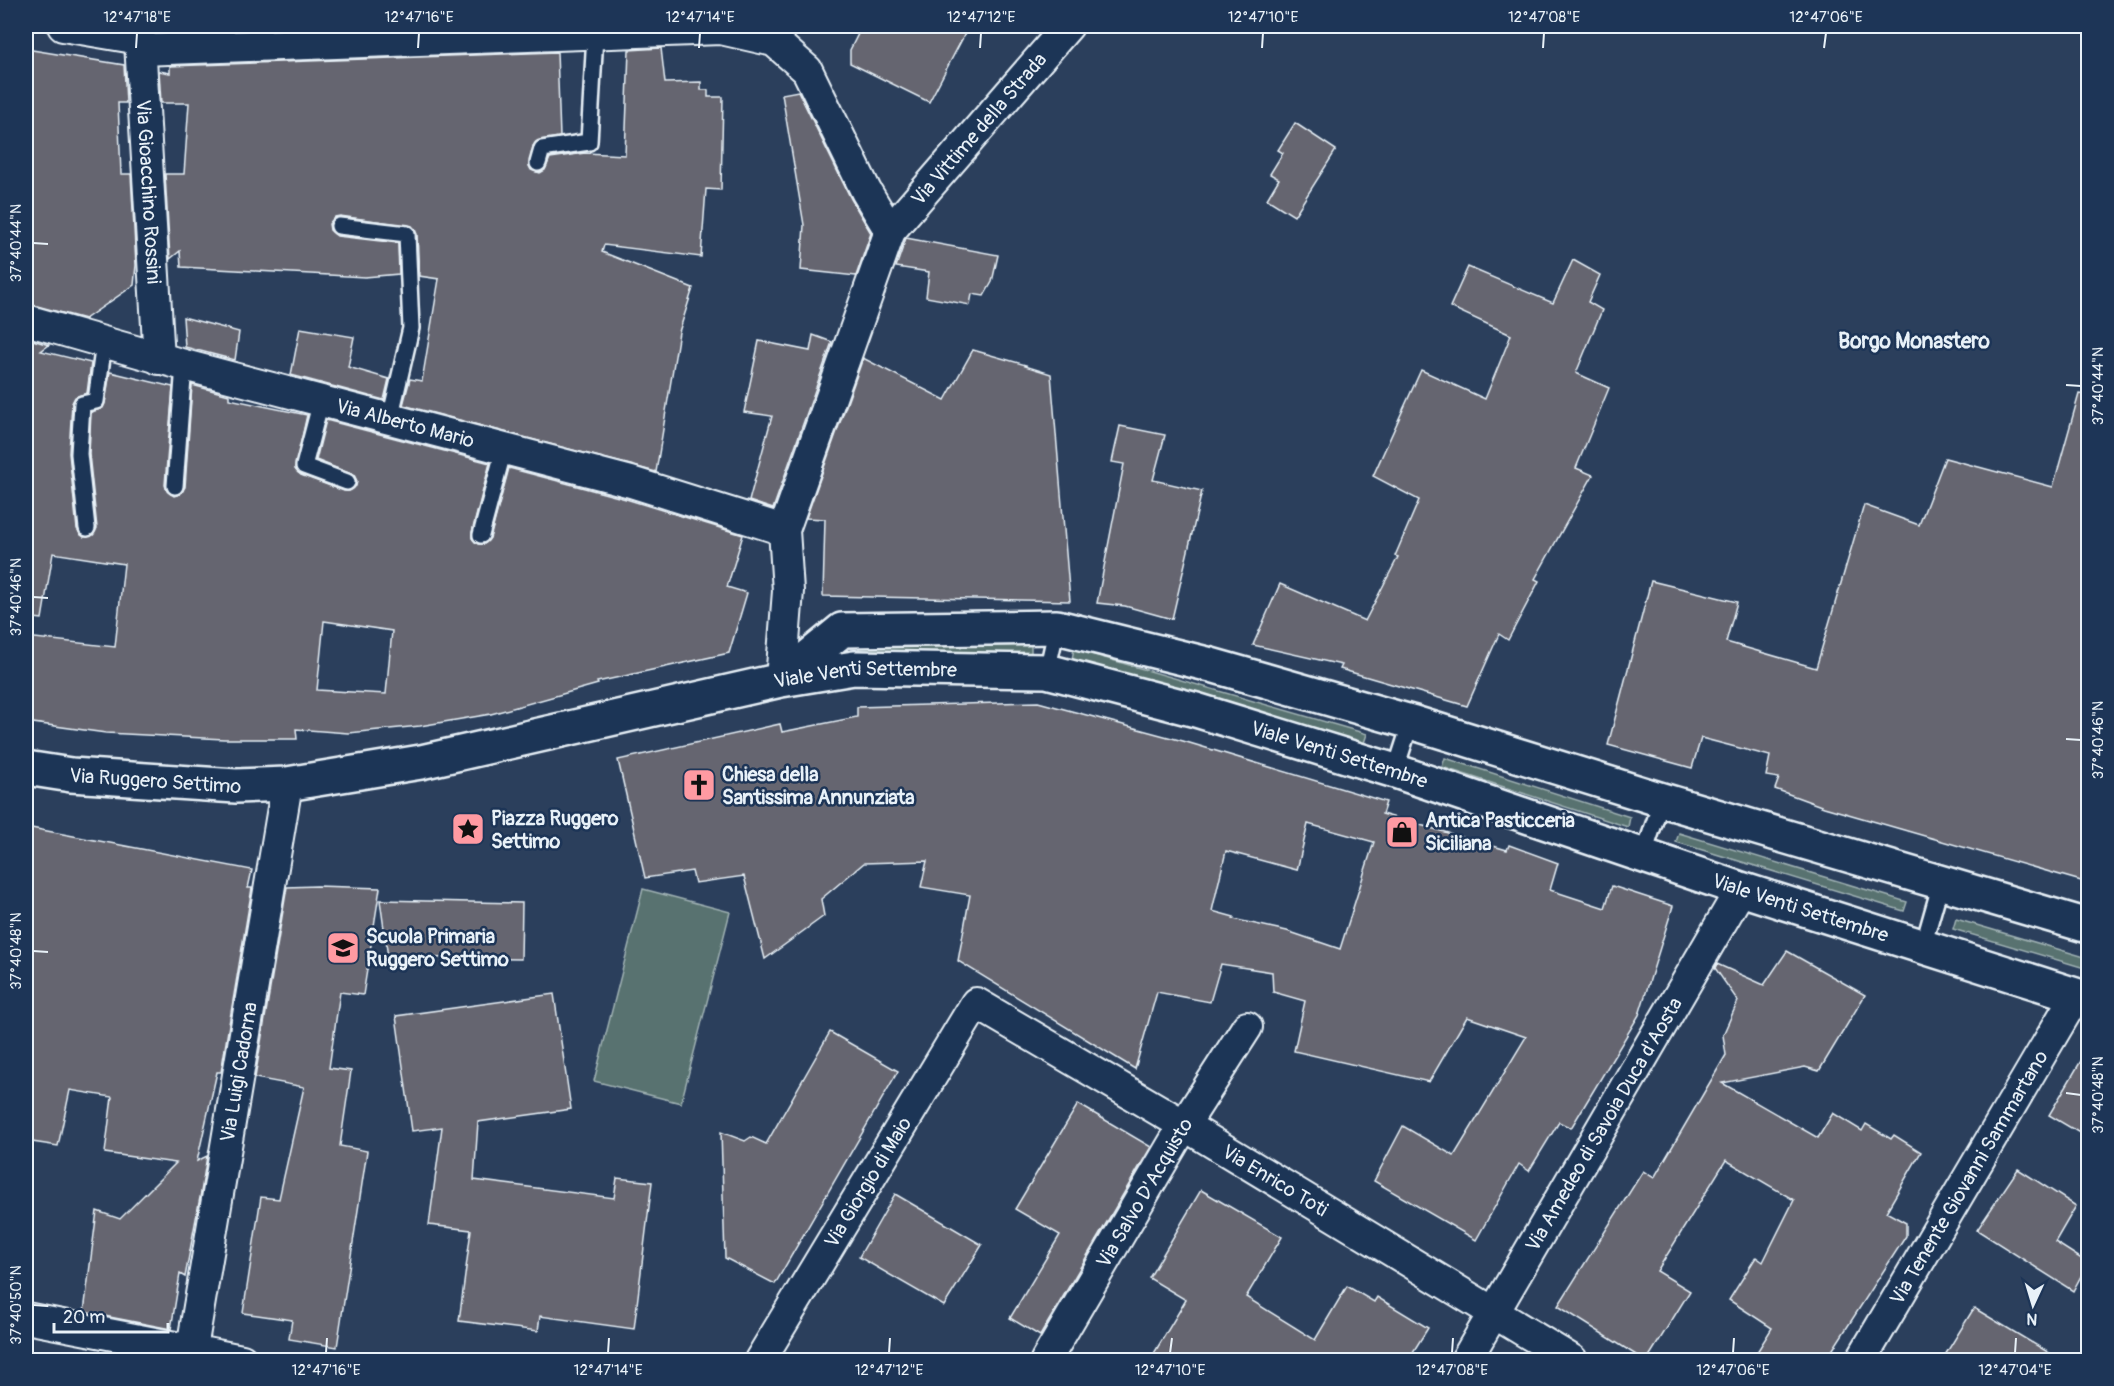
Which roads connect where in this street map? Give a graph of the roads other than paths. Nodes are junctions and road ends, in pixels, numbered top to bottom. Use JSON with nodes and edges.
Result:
{"nodes":[{"id":1,"x":63,"y":26,"type":"edge"},
{"id":2,"x":1068,"y":26,"type":"edge"},
{"id":3,"x":721,"y":28,"type":"edge"},
{"id":4,"x":625,"y":30,"type":"edge"},
{"id":5,"x":550,"y":31,"type":"edge"},
{"id":6,"x":595,"y":35,"type":"junction"},
{"id":7,"x":140,"y":38,"type":"edge"},
{"id":8,"x":538,"y":163,"type":"dead end"},
{"id":9,"x":339,"y":226,"type":"dead end"},
{"id":10,"x":890,"y":231,"type":"junction"},
{"id":11,"x":26,"y":320,"type":"edge"},
{"id":12,"x":104,"y":343,"type":"junction"},
{"id":13,"x":171,"y":362,"type":"junction"},
{"id":14,"x":321,"y":401,"type":"junction"},
{"id":15,"x":390,"y":419,"type":"junction"},
{"id":16,"x":504,"y":449,"type":"junction"},
{"id":17,"x":347,"y":482,"type":"dead end"},
{"id":18,"x":175,"y":486,"type":"dead end"},
{"id":19,"x":87,"y":528,"type":"dead end"},
{"id":20,"x":784,"y":530,"type":"junction"},
{"id":21,"x":481,"y":535,"type":"dead end"},
{"id":22,"x":1057,"y":627,"type":"junction"},
{"id":23,"x":1047,"y":671,"type":"junction"},
{"id":24,"x":781,"y":680,"type":"junction"},
{"id":25,"x":1411,"y":722,"type":"junction"},
{"id":26,"x":26,"y":768,"type":"edge"},
{"id":27,"x":1395,"y":771,"type":"junction"},
{"id":28,"x":286,"y":784,"type":"junction"},
{"id":29,"x":1662,"y":800,"type":"junction"},
{"id":30,"x":1643,"y":856,"type":"junction"},
{"id":31,"x":1941,"y":883,"type":"junction"},
{"id":32,"x":1741,"y":889,"type":"junction"},
{"id":33,"x":2088,"y":926,"type":"edge"},
{"id":34,"x":1923,"y":946,"type":"junction"},
{"id":35,"x":2082,"y":997,"type":"edge"},
{"id":36,"x":976,"y":1003,"type":"joint"},
{"id":37,"x":1247,"y":1027,"type":"dead end"},
{"id":38,"x":1184,"y":1125,"type":"junction"},
{"id":39,"x":1493,"y":1313,"type":"junction"},
{"id":40,"x":26,"y":1318,"type":"edge"},
{"id":41,"x":191,"y":1356,"type":"edge"},
{"id":42,"x":242,"y":1360,"type":"edge"},
{"id":43,"x":760,"y":1360,"type":"edge"},
{"id":44,"x":1046,"y":1360,"type":"edge"},
{"id":45,"x":1466,"y":1360,"type":"edge"},
{"id":46,"x":1572,"y":1360,"type":"edge"},
{"id":47,"x":1861,"y":1360,"type":"edge"}],
"edges":[{"from":1,"to":7,"type":"street"},
{"from":2,"to":10,"type":"street","name":"Via Vittime della Strada"},
{"from":3,"to":4,"type":"street"},
{"from":3,"to":10,"type":"street"},
{"from":4,"to":6,"type":"street"},
{"from":5,"to":6,"type":"street"},
{"from":5,"to":7,"type":"street"},
{"from":6,"to":8,"type":"lane"},
{"from":7,"to":13,"type":"street","name":"Via Gioacchino Rossini"},
{"from":9,"to":15,"type":"lane"},
{"from":10,"to":20,"type":"street"},
{"from":11,"to":12,"type":"street","name":"Via Alberto Mario"},
{"from":12,"to":13,"type":"street","name":"Via Alberto Mario"},
{"from":12,"to":19,"type":"lane"},
{"from":13,"to":14,"type":"street","name":"Via Alberto Mario"},
{"from":13,"to":18,"type":"lane"},
{"from":14,"to":15,"type":"street","name":"Via Alberto Mario"},
{"from":14,"to":17,"type":"lane"},
{"from":15,"to":16,"type":"street","name":"Via Alberto Mario"},
{"from":16,"to":20,"type":"street","name":"Via Alberto Mario"},
{"from":16,"to":21,"type":"lane"},
{"from":20,"to":24,"type":"street"},
{"from":22,"to":23,"type":"lane"},
{"from":22,"to":24,"type":"street","name":"Viale Venti Settembre"},
{"from":22,"to":25,"type":"street","name":"Viale Venti Settembre"},
{"from":23,"to":24,"type":"street","name":"Viale Venti Settembre"},
{"from":23,"to":27,"type":"street","name":"Viale Venti Settembre"},
{"from":24,"to":28,"type":"street"},
{"from":25,"to":27,"type":"lane"},
{"from":25,"to":29,"type":"street","name":"Viale Venti Settembre"},
{"from":26,"to":28,"type":"street","name":"Via Ruggero Settimo"},
{"from":27,"to":30,"type":"street","name":"Viale Venti Settembre"},
{"from":28,"to":41,"type":"street","name":"Via Luigi Cadorna"},
{"from":29,"to":30,"type":"lane"},
{"from":29,"to":31,"type":"street","name":"Viale Venti Settembre"},
{"from":30,"to":32,"type":"street","name":"Viale Venti Settembre"},
{"from":31,"to":33,"type":"street","name":"Viale Venti Settembre"},
{"from":31,"to":34,"type":"lane"},
{"from":32,"to":34,"type":"street","name":"Viale Venti Settembre"},
{"from":32,"to":39,"type":"street","name":"Via Amedeo di Savoia Duca d'Aosta"},
{"from":34,"to":35,"type":"street","name":"Viale Venti Settembre"},
{"from":35,"to":47,"type":"street","name":"Via Tenente Giovanni Sammartano"},
{"from":36,"to":38,"type":"street","name":"Via Enrico Toti"},
{"from":36,"to":43,"type":"street","name":"Via Giorgio di Maio"},
{"from":37,"to":38,"type":"street","name":"Via Salvo D'Acquisto"},
{"from":38,"to":39,"type":"street","name":"Via Enrico Toti"},
{"from":38,"to":44,"type":"street","name":"Via Salvo D'Acquisto"},
{"from":39,"to":45,"type":"street","name":"Via Amedeo di Savoia Duca d'Aosta"},
{"from":39,"to":46,"type":"street","name":"Via Enrico Toti"},
{"from":40,"to":41,"type":"street"},
{"from":41,"to":42,"type":"street"}]}
